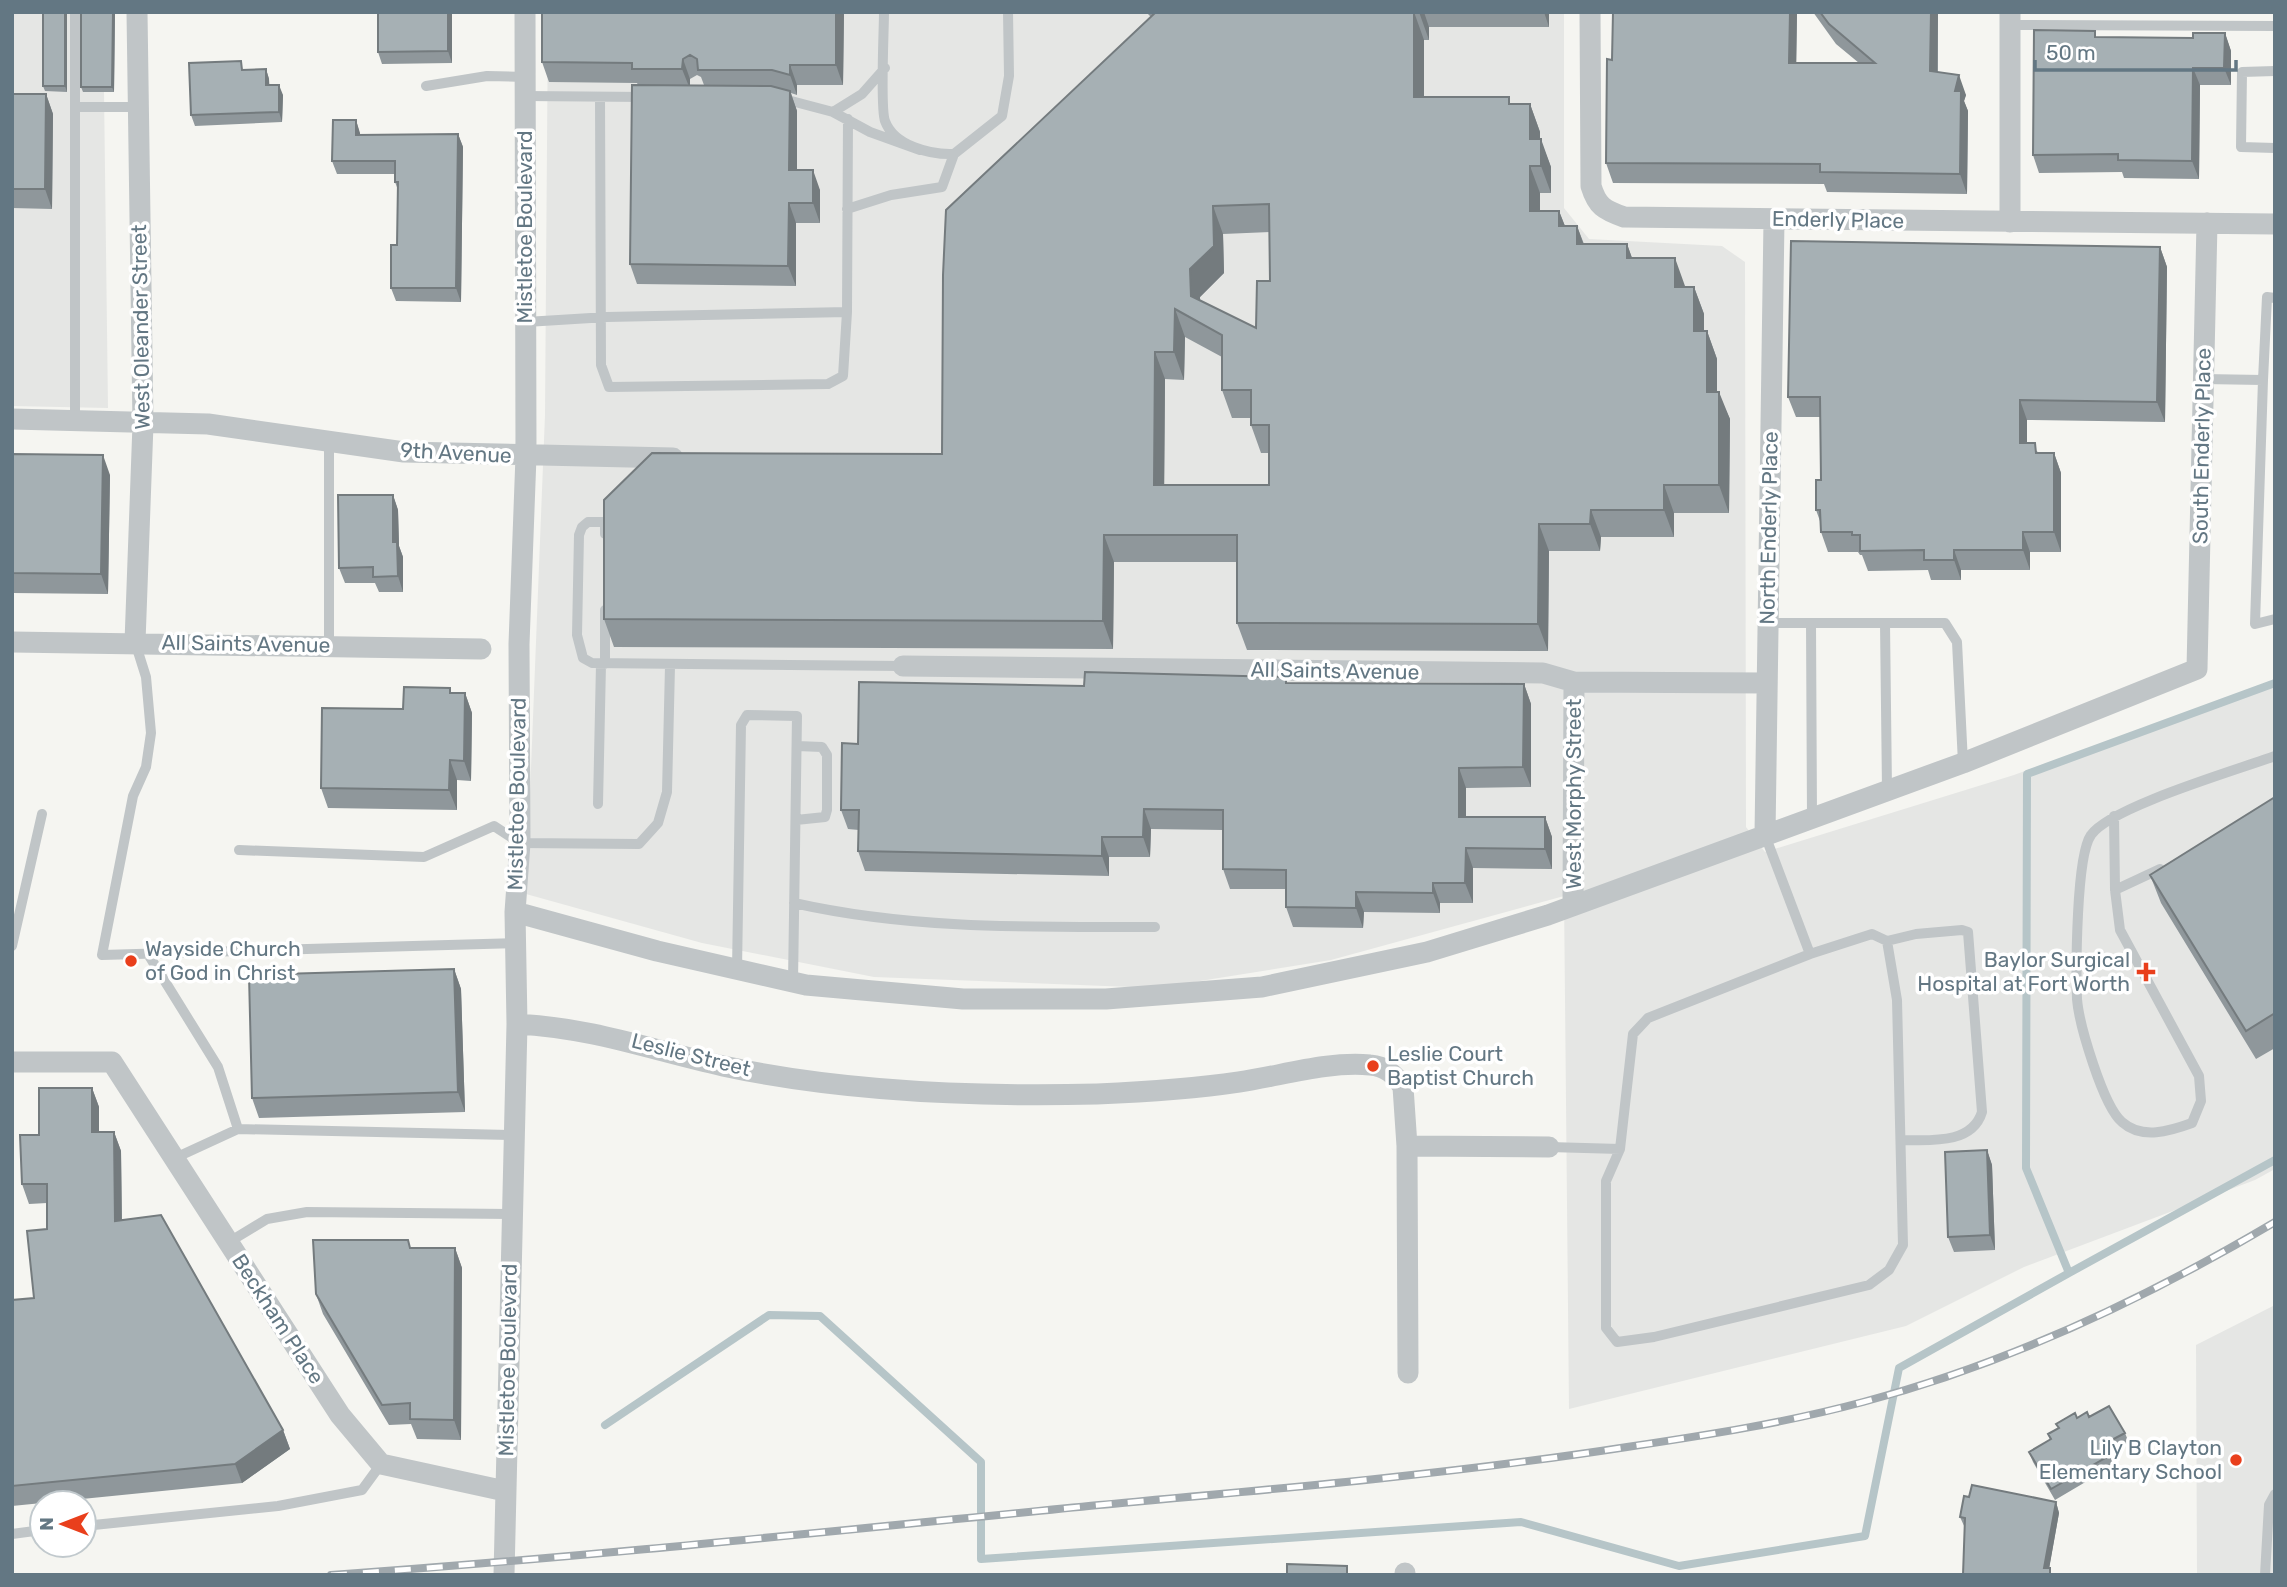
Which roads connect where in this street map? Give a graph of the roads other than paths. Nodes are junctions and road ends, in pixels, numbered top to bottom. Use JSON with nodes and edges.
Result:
{"nodes":[{"id":1,"x":75,"y":12,"type":"edge"},
{"id":2,"x":137,"y":12,"type":"edge"},
{"id":3,"x":525,"y":12,"type":"edge"},
{"id":4,"x":884,"y":12,"type":"edge"},
{"id":5,"x":1009,"y":12,"type":"edge"},
{"id":6,"x":1590,"y":12,"type":"edge"},
{"id":7,"x":2010,"y":18,"type":"edge"},
{"id":8,"x":2275,"y":26,"type":"edge"},
{"id":9,"x":885,"y":68,"type":"junction"},
{"id":10,"x":2275,"y":71,"type":"edge"},
{"id":11,"x":426,"y":86,"type":"dead end"},
{"id":12,"x":525,"y":87,"type":"junction"},
{"id":13,"x":600,"y":97,"type":"junction"},
{"id":14,"x":661,"y":97,"type":"edge"},
{"id":15,"x":766,"y":97,"type":"edge"},
{"id":16,"x":75,"y":107,"type":"junction"},
{"id":17,"x":138,"y":107,"type":"junction"},
{"id":18,"x":833,"y":111,"type":"junction"},
{"id":19,"x":848,"y":120,"type":"junction"},
{"id":20,"x":2275,"y":148,"type":"edge"},
{"id":21,"x":920,"y":150,"type":"junction"},
{"id":22,"x":954,"y":154,"type":"junction"},
{"id":23,"x":847,"y":209,"type":"junction"},
{"id":24,"x":1774,"y":220,"type":"junction"},
{"id":25,"x":2010,"y":222,"type":"junction"},
{"id":26,"x":2207,"y":223,"type":"junction"},
{"id":27,"x":2275,"y":224,"type":"edge"},
{"id":28,"x":2275,"y":298,"type":"edge"},
{"id":29,"x":847,"y":312,"type":"junction"},
{"id":30,"x":600,"y":317,"type":"junction"},
{"id":31,"x":526,"y":322,"type":"junction"},
{"id":32,"x":2203,"y":379,"type":"junction"},
{"id":33,"x":2263,"y":380,"type":"junction"},
{"id":34,"x":12,"y":419,"type":"edge"},
{"id":35,"x":75,"y":422,"type":"junction"},
{"id":36,"x":143,"y":424,"type":"junction"},
{"id":37,"x":329,"y":440,"type":"junction"},
{"id":38,"x":526,"y":456,"type":"junction"},
{"id":39,"x":691,"y":458,"type":"edge"},
{"id":40,"x":605,"y":548,"type":"edge"},
{"id":41,"x":605,"y":600,"type":"edge"},
{"id":42,"x":2275,"y":619,"type":"edge"},
{"id":43,"x":1767,"y":623,"type":"junction"},
{"id":44,"x":1811,"y":623,"type":"junction"},
{"id":45,"x":1885,"y":623,"type":"junction"},
{"id":46,"x":12,"y":642,"type":"edge"},
{"id":47,"x":135,"y":642,"type":"junction"},
{"id":48,"x":329,"y":646,"type":"junction"},
{"id":49,"x":481,"y":649,"type":"dead end"},
{"id":50,"x":603,"y":664,"type":"junction"},
{"id":51,"x":670,"y":666,"type":"junction"},
{"id":52,"x":903,"y":666,"type":"joint"},
{"id":53,"x":1574,"y":682,"type":"junction"},
{"id":54,"x":1766,"y":682,"type":"junction"},
{"id":55,"x":797,"y":746,"type":"junction"},
{"id":56,"x":2275,"y":756,"type":"edge"},
{"id":57,"x":1963,"y":763,"type":"junction"},
{"id":58,"x":1887,"y":790,"type":"junction"},
{"id":59,"x":598,"y":804,"type":"dead end"},
{"id":60,"x":42,"y":814,"type":"dead end"},
{"id":61,"x":2114,"y":816,"type":"junction"},
{"id":62,"x":1812,"y":818,"type":"junction"},
{"id":63,"x":796,"y":820,"type":"junction"},
{"id":64,"x":1765,"y":835,"type":"junction"},
{"id":65,"x":520,"y":843,"type":"junction"},
{"id":66,"x":239,"y":850,"type":"dead end"},
{"id":67,"x":2176,"y":859,"type":"edge"},
{"id":68,"x":2115,"y":890,"type":"junction"},
{"id":69,"x":794,"y":903,"type":"junction"},
{"id":70,"x":1573,"y":905,"type":"junction"},
{"id":71,"x":515,"y":912,"type":"junction"},
{"id":72,"x":1155,"y":927,"type":"dead end"},
{"id":73,"x":1887,"y":941,"type":"junction"},
{"id":74,"x":516,"y":943,"type":"junction"},
{"id":75,"x":12,"y":946,"type":"edge"},
{"id":76,"x":148,"y":954,"type":"junction"},
{"id":77,"x":1810,"y":954,"type":"junction"},
{"id":78,"x":737,"y":970,"type":"junction"},
{"id":79,"x":793,"y":982,"type":"junction"},
{"id":80,"x":517,"y":1024,"type":"junction"},
{"id":81,"x":12,"y":1062,"type":"edge"},
{"id":82,"x":238,"y":1129,"type":"junction"},
{"id":83,"x":514,"y":1135,"type":"junction"},
{"id":84,"x":1901,"y":1140,"type":"junction"},
{"id":85,"x":1407,"y":1146,"type":"junction"},
{"id":86,"x":1549,"y":1147,"type":"joint"},
{"id":87,"x":1620,"y":1149,"type":"junction"},
{"id":88,"x":175,"y":1158,"type":"junction"},
{"id":89,"x":512,"y":1214,"type":"junction"},
{"id":90,"x":229,"y":1242,"type":"junction"},
{"id":91,"x":1408,"y":1373,"type":"dead end"},
{"id":92,"x":381,"y":1464,"type":"junction"},
{"id":93,"x":505,"y":1491,"type":"junction"},
{"id":94,"x":2275,"y":1494,"type":"edge"},
{"id":95,"x":98,"y":1525,"type":"edge"},
{"id":96,"x":504,"y":1575,"type":"edge"},
{"id":97,"x":2265,"y":1575,"type":"edge"},
{"id":98,"x":2275,"y":1575,"type":"edge"}],
"edges":[{"from":1,"to":16,"type":"lane"},
{"from":2,"to":17,"type":"street","name":"West Oleander Street"},
{"from":3,"to":12,"type":"street","name":"Mistletoe Boulevard"},
{"from":4,"to":9,"type":"lane"},
{"from":5,"to":22,"type":"lane"},
{"from":6,"to":24,"type":"street","name":"Enderly Place"},
{"from":7,"to":8,"type":"lane"},
{"from":7,"to":25,"type":"street"},
{"from":9,"to":18,"type":"lane"},
{"from":9,"to":21,"type":"lane"},
{"from":10,"to":20,"type":"lane"},
{"from":11,"to":12,"type":"lane"},
{"from":12,"to":13,"type":"lane"},
{"from":12,"to":31,"type":"street","name":"Mistletoe Boulevard"},
{"from":13,"to":14,"type":"lane"},
{"from":13,"to":30,"type":"lane"},
{"from":15,"to":18,"type":"lane"},
{"from":16,"to":17,"type":"lane"},
{"from":16,"to":35,"type":"lane"},
{"from":17,"to":36,"type":"street","name":"West Oleander Street"},
{"from":18,"to":19,"type":"lane"},
{"from":19,"to":21,"type":"lane"},
{"from":19,"to":23,"type":"lane"},
{"from":21,"to":22,"type":"lane"},
{"from":22,"to":23,"type":"lane"},
{"from":23,"to":29,"type":"lane"},
{"from":24,"to":25,"type":"street","name":"Enderly Place"},
{"from":24,"to":43,"type":"street","name":"North Enderly Place"},
{"from":25,"to":26,"type":"street","name":"Enderly Place"},
{"from":26,"to":27,"type":"street","name":"Enderly Place"},
{"from":26,"to":32,"type":"street","name":"South Enderly Place"},
{"from":28,"to":33,"type":"lane"},
{"from":29,"to":30,"type":"lane"},
{"from":29,"to":30,"type":"lane"},
{"from":30,"to":31,"type":"lane"},
{"from":31,"to":38,"type":"street","name":"Mistletoe Boulevard"},
{"from":32,"to":33,"type":"lane"},
{"from":32,"to":57,"type":"street","name":"South Enderly Place"},
{"from":33,"to":42,"type":"lane"},
{"from":34,"to":35,"type":"street","name":"9th Avenue"},
{"from":35,"to":36,"type":"street","name":"9th Avenue"},
{"from":36,"to":37,"type":"street","name":"9th Avenue"},
{"from":36,"to":47,"type":"street","name":"West Oleander Street"},
{"from":37,"to":38,"type":"street","name":"9th Avenue"},
{"from":37,"to":48,"type":"lane"},
{"from":38,"to":39,"type":"street","name":"9th Avenue"},
{"from":38,"to":65,"type":"street","name":"Mistletoe Boulevard"},
{"from":40,"to":50,"type":"lane"},
{"from":41,"to":50,"type":"lane"},
{"from":43,"to":44,"type":"lane"},
{"from":43,"to":54,"type":"street","name":"North Enderly Place"},
{"from":44,"to":45,"type":"lane"},
{"from":44,"to":62,"type":"lane"},
{"from":45,"to":57,"type":"lane"},
{"from":45,"to":58,"type":"lane"},
{"from":46,"to":47,"type":"street","name":"All Saints Avenue"},
{"from":47,"to":48,"type":"street","name":"All Saints Avenue"},
{"from":47,"to":76,"type":"lane"},
{"from":48,"to":49,"type":"street","name":"All Saints Avenue"},
{"from":50,"to":51,"type":"lane"},
{"from":50,"to":59,"type":"lane"},
{"from":51,"to":52,"type":"lane"},
{"from":51,"to":65,"type":"lane"},
{"from":52,"to":53,"type":"street","name":"All Saints Avenue"},
{"from":53,"to":54,"type":"street","name":"All Saints Avenue"},
{"from":53,"to":70,"type":"street","name":"West Morphy Street"},
{"from":54,"to":64,"type":"street","name":"North Enderly Place"},
{"from":55,"to":63,"type":"lane"},
{"from":55,"to":63,"type":"lane"},
{"from":55,"to":78,"type":"lane"},
{"from":56,"to":61,"type":"lane"},
{"from":57,"to":58,"type":"street"},
{"from":58,"to":62,"type":"street"},
{"from":60,"to":75,"type":"lane"},
{"from":61,"to":68,"type":"lane"},
{"from":61,"to":68,"type":"lane"},
{"from":62,"to":64,"type":"street"},
{"from":63,"to":69,"type":"lane"},
{"from":64,"to":70,"type":"street"},
{"from":64,"to":77,"type":"lane"},
{"from":65,"to":66,"type":"lane"},
{"from":65,"to":71,"type":"street","name":"Mistletoe Boulevard"},
{"from":67,"to":68,"type":"lane"},
{"from":69,"to":72,"type":"lane"},
{"from":69,"to":79,"type":"lane"},
{"from":70,"to":79,"type":"street"},
{"from":71,"to":74,"type":"street","name":"Mistletoe Boulevard"},
{"from":71,"to":78,"type":"street"},
{"from":73,"to":77,"type":"lane"},
{"from":73,"to":84,"type":"lane"},
{"from":73,"to":84,"type":"lane"},
{"from":74,"to":76,"type":"lane"},
{"from":74,"to":80,"type":"street","name":"Mistletoe Boulevard"},
{"from":76,"to":82,"type":"lane"},
{"from":77,"to":87,"type":"lane"},
{"from":78,"to":79,"type":"street"},
{"from":80,"to":83,"type":"street","name":"Mistletoe Boulevard"},
{"from":80,"to":85,"type":"street","name":"Leslie Street"},
{"from":81,"to":88,"type":"street","name":"Beckham Place"},
{"from":82,"to":83,"type":"lane"},
{"from":82,"to":88,"type":"lane"},
{"from":83,"to":89,"type":"street","name":"Mistletoe Boulevard"},
{"from":84,"to":87,"type":"lane"},
{"from":85,"to":86,"type":"street"},
{"from":85,"to":91,"type":"street"},
{"from":86,"to":87,"type":"lane"},
{"from":88,"to":90,"type":"street","name":"Beckham Place"},
{"from":89,"to":90,"type":"lane"},
{"from":89,"to":93,"type":"street","name":"Mistletoe Boulevard"},
{"from":90,"to":92,"type":"street","name":"Beckham Place"},
{"from":92,"to":93,"type":"street"},
{"from":92,"to":95,"type":"lane"},
{"from":93,"to":96,"type":"street","name":"Mistletoe Boulevard"},
{"from":94,"to":97,"type":"lane"},
{"from":97,"to":98,"type":"lane"}]}
